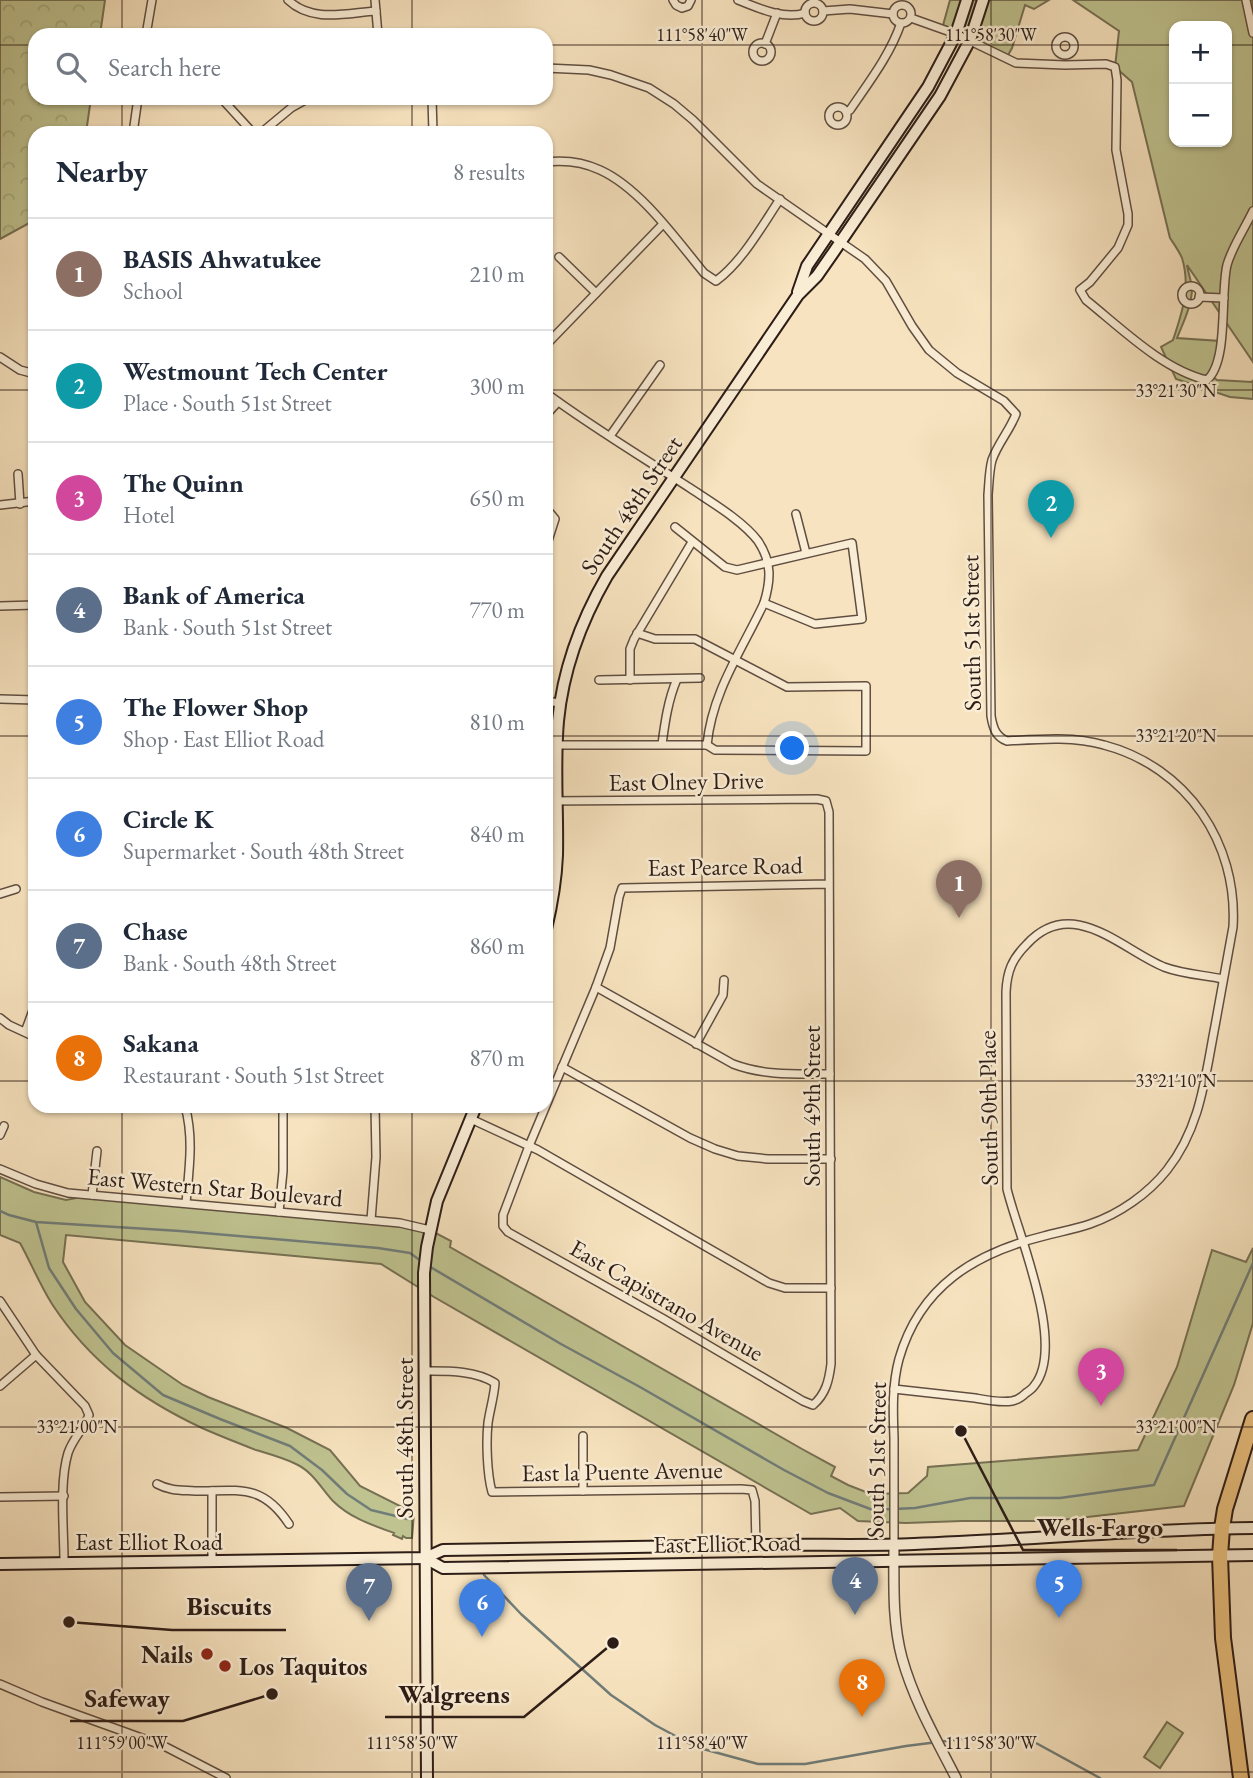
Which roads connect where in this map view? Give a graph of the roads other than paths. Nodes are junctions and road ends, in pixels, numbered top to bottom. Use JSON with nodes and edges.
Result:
{"nodes":[{"id":1,"x":152,"y":0,"type":"edge"},
{"id":2,"x":288,"y":0,"type":"edge"},
{"id":3,"x":375,"y":0,"type":"edge"},
{"id":4,"x":673,"y":0,"type":"edge"},
{"id":5,"x":691,"y":0,"type":"edge"},
{"id":6,"x":738,"y":0,"type":"edge"},
{"id":7,"x":967,"y":0,"type":"edge"},
{"id":8,"x":983,"y":0,"type":"edge"},
{"id":9,"x":1246,"y":0,"type":"edge"},
{"id":10,"x":376,"y":11,"type":"junction"},
{"id":11,"x":823,"y":11,"type":"junction"},
{"id":12,"x":777,"y":13,"type":"junction"},
{"id":13,"x":805,"y":13,"type":"junction"},
{"id":14,"x":893,"y":14,"type":"junction"},
{"id":15,"x":911,"y":18,"type":"junction"},
{"id":16,"x":901,"y":23,"type":"junction"},
{"id":17,"x":147,"y":28,"type":"edge"},
{"id":18,"x":377,"y":28,"type":"edge"},
{"id":19,"x":1253,"y":33,"type":"edge"},
{"id":20,"x":956,"y":34,"type":"junction"},
{"id":21,"x":970,"y":40,"type":"junction"},
{"id":22,"x":765,"y":44,"type":"dead end"},
{"id":23,"x":1065,"y":55,"type":"dead end"},
{"id":24,"x":1065,"y":65,"type":"junction"},
{"id":25,"x":553,"y":68,"type":"edge"},
{"id":26,"x":137,"y":105,"type":"edge"},
{"id":27,"x":227,"y":105,"type":"edge"},
{"id":28,"x":296,"y":105,"type":"edge"},
{"id":29,"x":432,"y":105,"type":"edge"},
{"id":30,"x":846,"y":112,"type":"dead end"},
{"id":31,"x":134,"y":126,"type":"edge"},
{"id":32,"x":247,"y":126,"type":"edge"},
{"id":33,"x":269,"y":126,"type":"edge"},
{"id":34,"x":433,"y":126,"type":"edge"},
{"id":35,"x":553,"y":161,"type":"edge"},
{"id":36,"x":780,"y":199,"type":"junction"},
{"id":37,"x":1253,"y":211,"type":"edge"},
{"id":38,"x":663,"y":224,"type":"junction"},
{"id":39,"x":830,"y":234,"type":"junction"},
{"id":40,"x":842,"y":242,"type":"junction"},
{"id":41,"x":559,"y":257,"type":"dead end"},
{"id":42,"x":596,"y":293,"type":"junction"},
{"id":43,"x":797,"y":295,"type":"junction"},
{"id":44,"x":1199,"y":297,"type":"dead end"},
{"id":45,"x":1224,"y":298,"type":"junction"},
{"id":46,"x":553,"y":338,"type":"edge"},
{"id":47,"x":0,"y":357,"type":"edge"},
{"id":48,"x":660,"y":365,"type":"dead end"},
{"id":49,"x":28,"y":372,"type":"edge"},
{"id":50,"x":553,"y":398,"type":"edge"},
{"id":51,"x":558,"y":402,"type":"junction"},
{"id":52,"x":553,"y":407,"type":"edge"},
{"id":53,"x":610,"y":436,"type":"junction"},
{"id":54,"x":18,"y":474,"type":"dead end"},
{"id":55,"x":674,"y":478,"type":"junction"},
{"id":56,"x":28,"y":502,"type":"edge"},
{"id":57,"x":20,"y":504,"type":"junction"},
{"id":58,"x":0,"y":505,"type":"edge"},
{"id":59,"x":796,"y":514,"type":"dead end"},
{"id":60,"x":675,"y":527,"type":"dead end"},
{"id":61,"x":692,"y":542,"type":"junction"},
{"id":62,"x":806,"y":553,"type":"junction"},
{"id":63,"x":768,"y":562,"type":"junction"},
{"id":64,"x":764,"y":603,"type":"junction"},
{"id":65,"x":0,"y":606,"type":"edge"},
{"id":66,"x":28,"y":606,"type":"edge"},
{"id":67,"x":636,"y":633,"type":"junction"},
{"id":68,"x":734,"y":660,"type":"junction"},
{"id":69,"x":700,"y":678,"type":"dead end"},
{"id":70,"x":677,"y":679,"type":"junction"},
{"id":71,"x":599,"y":680,"type":"dead end"},
{"id":72,"x":630,"y":680,"type":"junction"},
{"id":73,"x":0,"y":699,"type":"edge"},
{"id":74,"x":28,"y":700,"type":"edge"},
{"id":75,"x":553,"y":702,"type":"edge"},
{"id":76,"x":560,"y":703,"type":"junction"},
{"id":77,"x":662,"y":744,"type":"junction"},
{"id":78,"x":556,"y":745,"type":"junction"},
{"id":79,"x":707,"y":745,"type":"junction"},
{"id":80,"x":553,"y":787,"type":"edge"},
{"id":81,"x":553,"y":801,"type":"edge"},
{"id":82,"x":826,"y":801,"type":"joint"},
{"id":83,"x":553,"y":812,"type":"edge"},
{"id":84,"x":829,"y":884,"type":"junction"},
{"id":85,"x":16,"y":889,"type":"dead end"},
{"id":86,"x":0,"y":894,"type":"edge"},
{"id":87,"x":553,"y":894,"type":"edge"},
{"id":88,"x":1223,"y":979,"type":"junction"},
{"id":89,"x":724,"y":980,"type":"dead end"},
{"id":90,"x":596,"y":987,"type":"junction"},
{"id":91,"x":0,"y":1018,"type":"edge"},
{"id":92,"x":28,"y":1024,"type":"edge"},
{"id":93,"x":25,"y":1032,"type":"junction"},
{"id":94,"x":28,"y":1034,"type":"edge"},
{"id":95,"x":696,"y":1044,"type":"junction"},
{"id":96,"x":562,"y":1067,"type":"junction"},
{"id":97,"x":830,"y":1074,"type":"junction"},
{"id":98,"x":553,"y":1089,"type":"edge"},
{"id":99,"x":186,"y":1113,"type":"edge"},
{"id":100,"x":283,"y":1113,"type":"edge"},
{"id":101,"x":376,"y":1113,"type":"edge"},
{"id":102,"x":473,"y":1113,"type":"edge"},
{"id":103,"x":543,"y":1113,"type":"edge"},
{"id":104,"x":471,"y":1119,"type":"junction"},
{"id":105,"x":4,"y":1126,"type":"dead end"},
{"id":106,"x":0,"y":1135,"type":"edge"},
{"id":107,"x":529,"y":1146,"type":"junction"},
{"id":108,"x":97,"y":1151,"type":"dead end"},
{"id":109,"x":831,"y":1159,"type":"junction"},
{"id":110,"x":0,"y":1168,"type":"edge"},
{"id":111,"x":92,"y":1195,"type":"junction"},
{"id":112,"x":186,"y":1203,"type":"junction"},
{"id":113,"x":279,"y":1212,"type":"junction"},
{"id":114,"x":371,"y":1220,"type":"junction"},
{"id":115,"x":430,"y":1230,"type":"junction"},
{"id":116,"x":1024,"y":1241,"type":"junction"},
{"id":117,"x":831,"y":1288,"type":"junction"},
{"id":118,"x":0,"y":1301,"type":"edge"},
{"id":119,"x":36,"y":1355,"type":"junction"},
{"id":120,"x":424,"y":1371,"type":"junction"},
{"id":121,"x":0,"y":1385,"type":"edge"},
{"id":122,"x":894,"y":1389,"type":"junction"},
{"id":123,"x":813,"y":1405,"type":"joint"},
{"id":124,"x":1253,"y":1419,"type":"edge"},
{"id":125,"x":583,"y":1436,"type":"dead end"},
{"id":126,"x":157,"y":1485,"type":"dead end"},
{"id":127,"x":212,"y":1491,"type":"junction"},
{"id":128,"x":583,"y":1491,"type":"junction"},
{"id":129,"x":64,"y":1496,"type":"junction"},
{"id":130,"x":0,"y":1497,"type":"edge"},
{"id":131,"x":289,"y":1524,"type":"dead end"},
{"id":132,"x":1222,"y":1528,"type":"junction"},
{"id":133,"x":1253,"y":1528,"type":"edge"},
{"id":134,"x":894,"y":1544,"type":"junction"},
{"id":135,"x":756,"y":1545,"type":"junction"},
{"id":136,"x":633,"y":1548,"type":"junction"},
{"id":137,"x":1220,"y":1556,"type":"junction"},
{"id":138,"x":1247,"y":1556,"type":"edge"},
{"id":139,"x":425,"y":1558,"type":"junction"},
{"id":140,"x":212,"y":1561,"type":"junction"},
{"id":141,"x":65,"y":1562,"type":"junction"},
{"id":142,"x":894,"y":1562,"type":"junction"},
{"id":143,"x":0,"y":1563,"type":"edge"},
{"id":144,"x":634,"y":1566,"type":"junction"},
{"id":145,"x":0,"y":1684,"type":"edge"},
{"id":146,"x":226,"y":1778,"type":"edge"},
{"id":147,"x":426,"y":1778,"type":"edge"},
{"id":148,"x":956,"y":1778,"type":"edge"},
{"id":149,"x":1241,"y":1778,"type":"edge"}],
"edges":[{"from":1,"to":17,"type":"street"},
{"from":2,"to":10,"type":"street"},
{"from":3,"to":10,"type":"street"},
{"from":4,"to":5,"type":"street"},
{"from":6,"to":12,"type":"street"},
{"from":7,"to":20,"type":"main road","name":"South 48th Street"},
{"from":8,"to":21,"type":"main road","name":"South 48th Street"},
{"from":9,"to":19,"type":"street"},
{"from":10,"to":18,"type":"street"},
{"from":11,"to":13,"type":"street"},
{"from":11,"to":13,"type":"street"},
{"from":11,"to":14,"type":"street"},
{"from":12,"to":13,"type":"street"},
{"from":12,"to":22,"type":"street"},
{"from":14,"to":15,"type":"street"},
{"from":14,"to":16,"type":"street"},
{"from":15,"to":16,"type":"street"},
{"from":15,"to":20,"type":"street"},
{"from":16,"to":30,"type":"street"},
{"from":20,"to":21,"type":"street"},
{"from":20,"to":39,"type":"main road","name":"South 48th Street"},
{"from":21,"to":24,"type":"street"},
{"from":21,"to":40,"type":"main road","name":"South 48th Street"},
{"from":23,"to":24,"type":"street"},
{"from":24,"to":45,"type":"street"},
{"from":25,"to":36,"type":"street"},
{"from":26,"to":31,"type":"street"},
{"from":27,"to":32,"type":"street"},
{"from":28,"to":33,"type":"street"},
{"from":29,"to":34,"type":"street"},
{"from":35,"to":38,"type":"street"},
{"from":36,"to":38,"type":"street"},
{"from":36,"to":39,"type":"street"},
{"from":37,"to":45,"type":"street"},
{"from":38,"to":42,"type":"street"},
{"from":39,"to":40,"type":"street"},
{"from":39,"to":43,"type":"main road","name":"South 48th Street"},
{"from":40,"to":43,"type":"main road","name":"South 48th Street"},
{"from":40,"to":88,"type":"street","name":"South 51st Street"},
{"from":41,"to":42,"type":"street"},
{"from":42,"to":46,"type":"street"},
{"from":43,"to":55,"type":"main road","name":"South 48th Street"},
{"from":44,"to":45,"type":"street"},
{"from":47,"to":49,"type":"street"},
{"from":48,"to":53,"type":"street"},
{"from":50,"to":51,"type":"street"},
{"from":51,"to":52,"type":"street"},
{"from":51,"to":53,"type":"street"},
{"from":53,"to":55,"type":"street"},
{"from":54,"to":57,"type":"street"},
{"from":55,"to":63,"type":"street"},
{"from":55,"to":76,"type":"main road","name":"South 48th Street"},
{"from":56,"to":57,"type":"street"},
{"from":57,"to":58,"type":"street"},
{"from":59,"to":62,"type":"street"},
{"from":60,"to":61,"type":"street"},
{"from":61,"to":63,"type":"street"},
{"from":61,"to":67,"type":"street"},
{"from":62,"to":63,"type":"street"},
{"from":62,"to":64,"type":"street"},
{"from":63,"to":64,"type":"street"},
{"from":64,"to":68,"type":"street"},
{"from":65,"to":66,"type":"street"},
{"from":67,"to":68,"type":"street"},
{"from":67,"to":72,"type":"street"},
{"from":68,"to":79,"type":"street"},
{"from":68,"to":79,"type":"street"},
{"from":69,"to":70,"type":"street"},
{"from":70,"to":72,"type":"street"},
{"from":70,"to":77,"type":"street"},
{"from":71,"to":72,"type":"street"},
{"from":73,"to":74,"type":"street"},
{"from":75,"to":76,"type":"street"},
{"from":76,"to":78,"type":"main road","name":"South 48th Street"},
{"from":77,"to":78,"type":"street"},
{"from":77,"to":79,"type":"street"},
{"from":78,"to":80,"type":"main road","name":"South 48th Street"},
{"from":81,"to":82,"type":"street","name":"East Olney Drive"},
{"from":82,"to":84,"type":"street","name":"South 49th Street"},
{"from":83,"to":87,"type":"main road","name":"South 48th Street"},
{"from":84,"to":90,"type":"street","name":"East Pearce Road"},
{"from":84,"to":97,"type":"street","name":"South 49th Street"},
{"from":85,"to":86,"type":"street"},
{"from":88,"to":116,"type":"street","name":"South 51st Street"},
{"from":88,"to":116,"type":"street","name":"South 50th Place"},
{"from":89,"to":95,"type":"street"},
{"from":90,"to":95,"type":"street"},
{"from":90,"to":96,"type":"street"},
{"from":91,"to":93,"type":"street"},
{"from":92,"to":93,"type":"street"},
{"from":93,"to":94,"type":"street"},
{"from":95,"to":97,"type":"street"},
{"from":96,"to":98,"type":"street"},
{"from":96,"to":109,"type":"street"},
{"from":97,"to":109,"type":"street","name":"South 49th Street"},
{"from":99,"to":112,"type":"street"},
{"from":100,"to":113,"type":"street"},
{"from":101,"to":114,"type":"street"},
{"from":102,"to":104,"type":"main road","name":"South 48th Street"},
{"from":103,"to":107,"type":"street"},
{"from":104,"to":107,"type":"street"},
{"from":104,"to":115,"type":"main road","name":"South 48th Street"},
{"from":105,"to":106,"type":"street"},
{"from":107,"to":117,"type":"street"},
{"from":107,"to":123,"type":"street","name":"East Capistrano Avenue"},
{"from":108,"to":111,"type":"street"},
{"from":109,"to":117,"type":"street","name":"South 49th Street"},
{"from":110,"to":111,"type":"street","name":"East Western Star Boulevard"},
{"from":111,"to":112,"type":"street","name":"East Western Star Boulevard"},
{"from":112,"to":113,"type":"street","name":"East Western Star Boulevard"},
{"from":113,"to":114,"type":"street","name":"East Western Star Boulevard"},
{"from":114,"to":115,"type":"street","name":"East Western Star Boulevard"},
{"from":115,"to":120,"type":"main road","name":"South 48th Street"},
{"from":116,"to":122,"type":"street","name":"South 51st Street"},
{"from":116,"to":122,"type":"street","name":"South 50th Place"},
{"from":117,"to":123,"type":"street","name":"South 49th Street"},
{"from":118,"to":119,"type":"street"},
{"from":119,"to":121,"type":"street"},
{"from":119,"to":129,"type":"street"},
{"from":120,"to":128,"type":"street","name":"East la Puente Avenue"},
{"from":120,"to":139,"type":"main road","name":"South 48th Street"},
{"from":122,"to":134,"type":"street","name":"South 51st Street"},
{"from":124,"to":132,"type":"highway"},
{"from":125,"to":128,"type":"street"},
{"from":126,"to":127,"type":"street"},
{"from":127,"to":131,"type":"street"},
{"from":127,"to":140,"type":"street"},
{"from":128,"to":135,"type":"street","name":"East la Puente Avenue"},
{"from":129,"to":130,"type":"street"},
{"from":129,"to":141,"type":"street"},
{"from":132,"to":133,"type":"main road","name":"East Elliot Road"},
{"from":132,"to":134,"type":"main road","name":"East Elliot Road"},
{"from":132,"to":137,"type":"highway"},
{"from":134,"to":135,"type":"main road","name":"East Elliot Road"},
{"from":134,"to":142,"type":"street","name":"South 51st Street"},
{"from":135,"to":136,"type":"main road","name":"East Elliot Road"},
{"from":136,"to":139,"type":"main road","name":"East Elliot Road"},
{"from":136,"to":144,"type":"main road"},
{"from":137,"to":138,"type":"main road","name":"East Elliot Road"},
{"from":137,"to":142,"type":"main road","name":"East Elliot Road"},
{"from":137,"to":149,"type":"highway"},
{"from":139,"to":140,"type":"main road","name":"East Elliot Road"},
{"from":139,"to":144,"type":"main road","name":"East Elliot Road"},
{"from":139,"to":147,"type":"main road","name":"South 48th Street"},
{"from":140,"to":141,"type":"main road","name":"East Elliot Road"},
{"from":141,"to":143,"type":"main road","name":"East Elliot Road"},
{"from":142,"to":144,"type":"main road","name":"East Elliot Road"},
{"from":142,"to":148,"type":"street","name":"South 51st Street"},
{"from":145,"to":146,"type":"street"}]}
